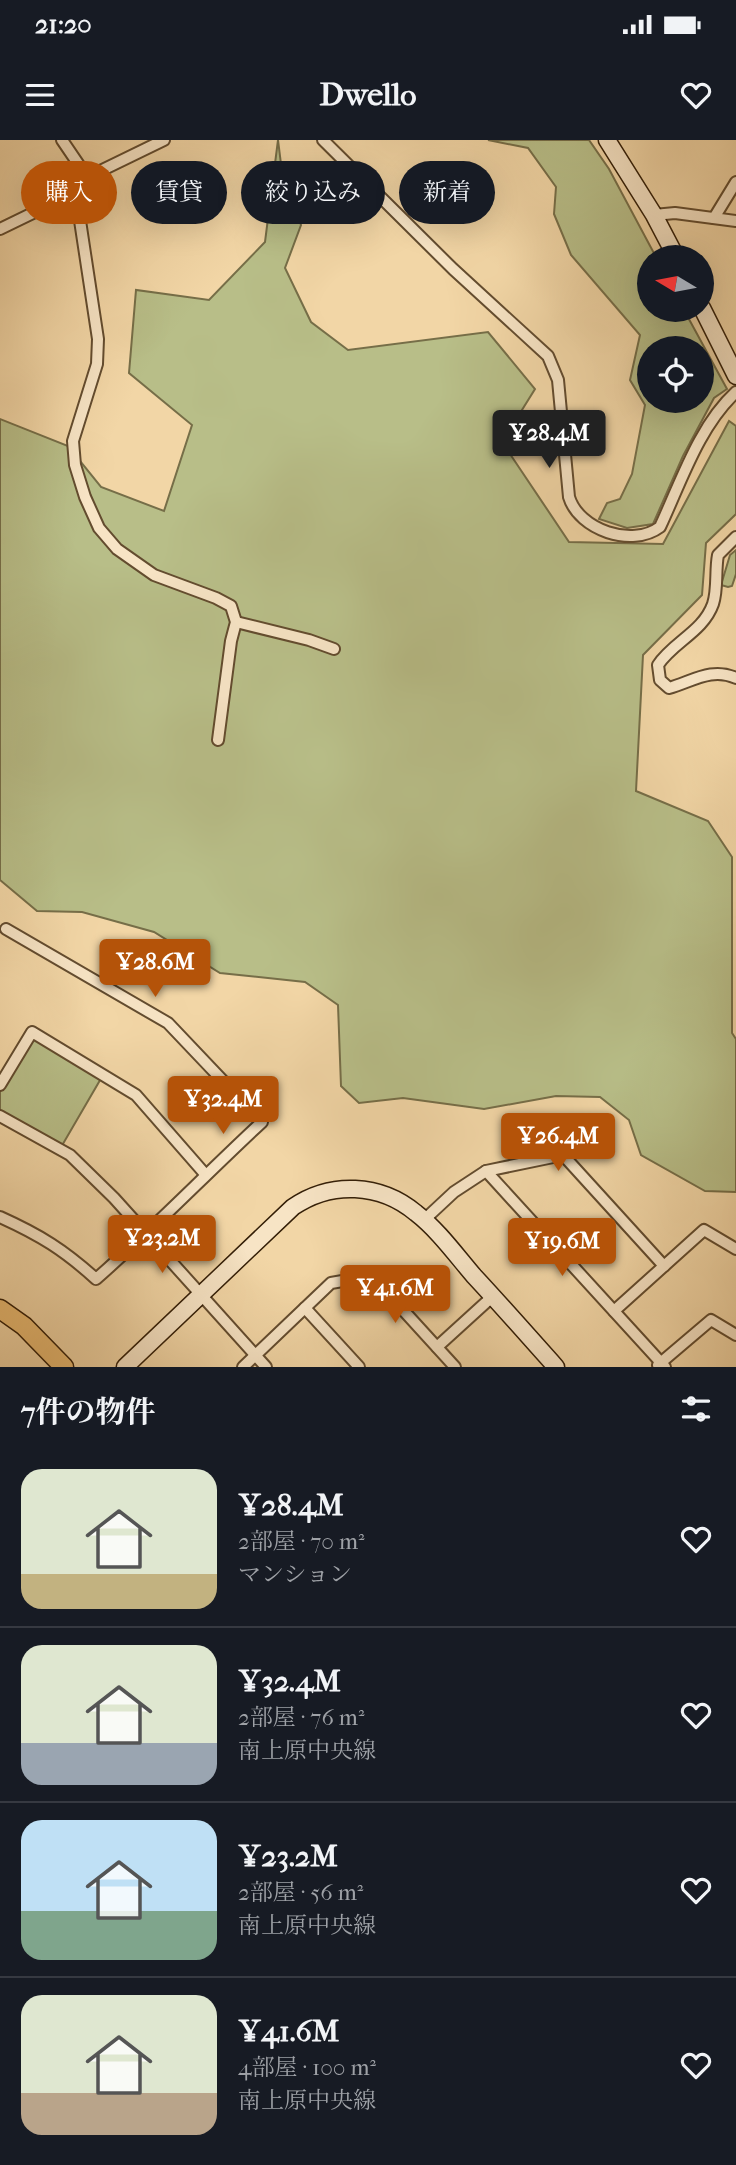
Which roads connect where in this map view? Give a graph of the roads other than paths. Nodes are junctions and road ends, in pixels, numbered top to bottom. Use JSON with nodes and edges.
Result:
{"nodes":[{"id":1,"x":62,"y":140,"type":"edge"},
{"id":2,"x":164,"y":140,"type":"edge"},
{"id":3,"x":323,"y":140,"type":"edge"},
{"id":4,"x":607,"y":140,"type":"edge"},
{"id":5,"x":151,"y":143,"type":"edge"},
{"id":6,"x":76,"y":161,"type":"edge"},
{"id":7,"x":117,"y":162,"type":"edge"},
{"id":8,"x":736,"y":182,"type":"edge"},
{"id":9,"x":654,"y":215,"type":"junction"},
{"id":10,"x":715,"y":218,"type":"junction"},
{"id":11,"x":21,"y":219,"type":"edge"},
{"id":12,"x":736,"y":221,"type":"edge"},
{"id":13,"x":81,"y":224,"type":"edge"},
{"id":14,"x":0,"y":229,"type":"edge"},
{"id":15,"x":670,"y":245,"type":"edge"},
{"id":16,"x":709,"y":322,"type":"edge"},
{"id":17,"x":736,"y":376,"type":"edge"},
{"id":18,"x":736,"y":392,"type":"edge"},
{"id":19,"x":736,"y":537,"type":"edge"},
{"id":20,"x":236,"y":622,"type":"junction"},
{"id":21,"x":334,"y":649,"type":"dead end"},
{"id":22,"x":736,"y":678,"type":"edge"},
{"id":23,"x":218,"y":740,"type":"dead end"},
{"id":24,"x":3,"y":928,"type":"edge"},
{"id":25,"x":0,"y":940,"type":"edge"},
{"id":26,"x":0,"y":1085,"type":"edge"},
{"id":27,"x":0,"y":1116,"type":"edge"},
{"id":28,"x":486,"y":1171,"type":"junction"},
{"id":29,"x":205,"y":1174,"type":"junction"},
{"id":30,"x":0,"y":1217,"type":"edge"},
{"id":31,"x":424,"y":1220,"type":"junction"},
{"id":32,"x":147,"y":1234,"type":"junction"},
{"id":33,"x":736,"y":1249,"type":"edge"},
{"id":34,"x":664,"y":1266,"type":"junction"},
{"id":35,"x":200,"y":1295,"type":"junction"},
{"id":36,"x":492,"y":1296,"type":"junction"},
{"id":37,"x":305,"y":1308,"type":"junction"},
{"id":38,"x":0,"y":1309,"type":"edge"},
{"id":39,"x":614,"y":1311,"type":"junction"},
{"id":40,"x":736,"y":1335,"type":"edge"},
{"id":41,"x":437,"y":1347,"type":"junction"},
{"id":42,"x":256,"y":1355,"type":"junction"},
{"id":43,"x":660,"y":1365,"type":"edge"},
{"id":44,"x":64,"y":1367,"type":"edge"},
{"id":45,"x":125,"y":1367,"type":"edge"},
{"id":46,"x":243,"y":1367,"type":"edge"},
{"id":47,"x":266,"y":1367,"type":"edge"},
{"id":48,"x":359,"y":1367,"type":"edge"},
{"id":49,"x":455,"y":1367,"type":"edge"},
{"id":50,"x":556,"y":1367,"type":"edge"}],
"edges":[{"from":1,"to":6,"type":"street"},
{"from":2,"to":5,"type":"street"},
{"from":3,"to":18,"type":"street"},
{"from":4,"to":9,"type":"street"},
{"from":5,"to":7,"type":"street"},
{"from":8,"to":10,"type":"street"},
{"from":9,"to":10,"type":"street"},
{"from":9,"to":15,"type":"street"},
{"from":10,"to":12,"type":"street"},
{"from":11,"to":14,"type":"street"},
{"from":13,"to":20,"type":"street"},
{"from":16,"to":17,"type":"street"},
{"from":19,"to":22,"type":"street"},
{"from":20,"to":21,"type":"street"},
{"from":20,"to":23,"type":"street"},
{"from":24,"to":25,"type":"street"},
{"from":24,"to":29,"type":"street"},
{"from":26,"to":29,"type":"street"},
{"from":27,"to":32,"type":"street"},
{"from":28,"to":31,"type":"street"},
{"from":28,"to":34,"type":"street"},
{"from":28,"to":39,"type":"street"},
{"from":29,"to":32,"type":"street"},
{"from":30,"to":32,"type":"street"},
{"from":31,"to":35,"type":"street"},
{"from":31,"to":36,"type":"street"},
{"from":32,"to":35,"type":"street"},
{"from":33,"to":34,"type":"street"},
{"from":34,"to":39,"type":"street"},
{"from":35,"to":42,"type":"street"},
{"from":35,"to":45,"type":"street"},
{"from":36,"to":41,"type":"street"},
{"from":36,"to":50,"type":"street"},
{"from":37,"to":41,"type":"street"},
{"from":37,"to":42,"type":"street"},
{"from":37,"to":48,"type":"street"},
{"from":38,"to":44,"type":"main road"},
{"from":39,"to":43,"type":"street"},
{"from":40,"to":43,"type":"street"},
{"from":41,"to":49,"type":"street"},
{"from":42,"to":46,"type":"street"},
{"from":42,"to":47,"type":"street"}]}
